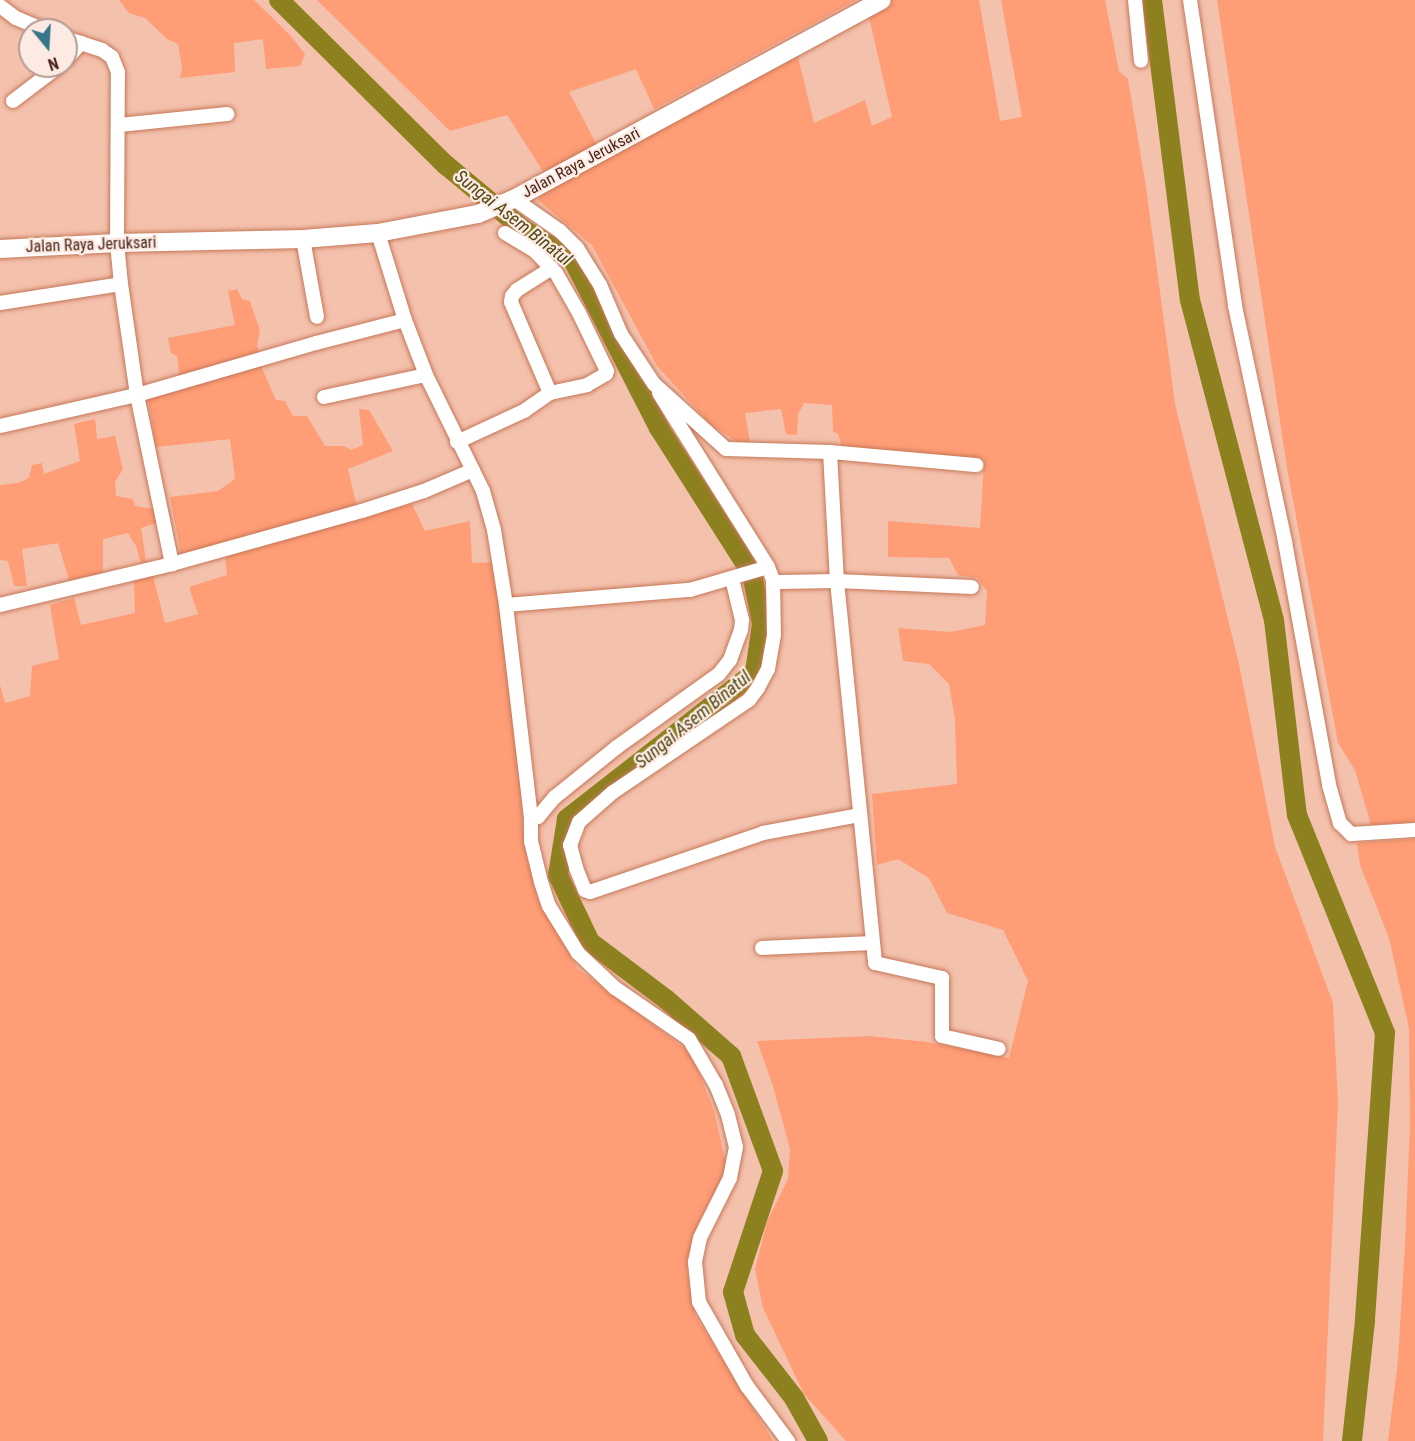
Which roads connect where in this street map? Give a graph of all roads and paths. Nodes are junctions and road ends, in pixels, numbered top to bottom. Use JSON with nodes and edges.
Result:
{"nodes":[{"id":1,"x":882,"y":0,"type":"edge"},
{"id":2,"x":1135,"y":0,"type":"edge"},
{"id":3,"x":1190,"y":0,"type":"edge"},
{"id":4,"x":0,"y":6,"type":"edge"},
{"id":5,"x":18,"y":19,"type":"edge"},
{"id":6,"x":78,"y":42,"type":"edge"},
{"id":7,"x":81,"y":43,"type":"junction"},
{"id":8,"x":78,"y":46,"type":"edge"},
{"id":9,"x":1141,"y":61,"type":"dead end"},
{"id":10,"x":44,"y":78,"type":"edge"},
{"id":11,"x":14,"y":101,"type":"dead end"},
{"id":12,"x":227,"y":114,"type":"dead end"},
{"id":13,"x":119,"y":125,"type":"junction"},
{"id":14,"x":512,"y":200,"type":"junction"},
{"id":15,"x":378,"y":233,"type":"junction"},
{"id":16,"x":505,"y":233,"type":"dead end"},
{"id":17,"x":303,"y":239,"type":"junction"},
{"id":18,"x":117,"y":243,"type":"junction"},
{"id":19,"x":0,"y":249,"type":"edge"},
{"id":20,"x":552,"y":268,"type":"junction"},
{"id":21,"x":121,"y":284,"type":"junction"},
{"id":22,"x":0,"y":303,"type":"edge"},
{"id":23,"x":317,"y":317,"type":"dead end"},
{"id":24,"x":405,"y":320,"type":"junction"},
{"id":25,"x":426,"y":375,"type":"junction"},
{"id":26,"x":654,"y":384,"type":"junction"},
{"id":27,"x":550,"y":393,"type":"junction"},
{"id":28,"x":137,"y":395,"type":"junction"},
{"id":29,"x":324,"y":397,"type":"dead end"},
{"id":30,"x":0,"y":426,"type":"edge"},
{"id":31,"x":457,"y":442,"type":"junction"},
{"id":32,"x":830,"y":452,"type":"junction"},
{"id":33,"x":976,"y":465,"type":"dead end"},
{"id":34,"x":473,"y":470,"type":"junction"},
{"id":35,"x":172,"y":564,"type":"junction"},
{"id":36,"x":767,"y":572,"type":"junction"},
{"id":37,"x":733,"y":578,"type":"junction"},
{"id":38,"x":837,"y":581,"type":"junction"},
{"id":39,"x":972,"y":587,"type":"dead end"},
{"id":40,"x":0,"y":605,"type":"edge"},
{"id":41,"x":506,"y":605,"type":"junction"},
{"id":42,"x":860,"y":815,"type":"junction"},
{"id":43,"x":531,"y":818,"type":"junction"},
{"id":44,"x":1415,"y":830,"type":"edge"},
{"id":45,"x":871,"y":943,"type":"junction"},
{"id":46,"x":762,"y":948,"type":"dead end"},
{"id":47,"x":999,"y":1049,"type":"dead end"},
{"id":48,"x":788,"y":1441,"type":"edge"}],
"edges":[{"from":1,"to":14,"type":"street","name":"Jalan Raya Jeruksari"},
{"from":2,"to":9,"type":"street"},
{"from":3,"to":44,"type":"street"},
{"from":4,"to":5,"type":"street"},
{"from":6,"to":7,"type":"street"},
{"from":7,"to":8,"type":"street"},
{"from":7,"to":13,"type":"street"},
{"from":10,"to":11,"type":"street"},
{"from":12,"to":13,"type":"street"},
{"from":13,"to":18,"type":"street"},
{"from":14,"to":15,"type":"street","name":"Jalan Raya Jeruksari"},
{"from":14,"to":26,"type":"street"},
{"from":15,"to":17,"type":"street","name":"Jalan Raya Jeruksari"},
{"from":15,"to":24,"type":"street"},
{"from":16,"to":20,"type":"street"},
{"from":17,"to":18,"type":"street","name":"Jalan Raya Jeruksari"},
{"from":17,"to":23,"type":"street"},
{"from":18,"to":19,"type":"street","name":"Jalan Raya Jeruksari"},
{"from":18,"to":21,"type":"street"},
{"from":20,"to":27,"type":"street"},
{"from":20,"to":27,"type":"street"},
{"from":21,"to":22,"type":"street"},
{"from":21,"to":28,"type":"street"},
{"from":24,"to":25,"type":"street"},
{"from":24,"to":28,"type":"street"},
{"from":25,"to":29,"type":"street"},
{"from":25,"to":31,"type":"street"},
{"from":26,"to":32,"type":"street"},
{"from":26,"to":36,"type":"street"},
{"from":27,"to":31,"type":"street"},
{"from":28,"to":30,"type":"street"},
{"from":28,"to":35,"type":"street"},
{"from":31,"to":34,"type":"street"},
{"from":32,"to":33,"type":"street"},
{"from":32,"to":38,"type":"street"},
{"from":34,"to":35,"type":"street"},
{"from":34,"to":41,"type":"street"},
{"from":35,"to":40,"type":"street"},
{"from":36,"to":37,"type":"street"},
{"from":36,"to":38,"type":"street"},
{"from":36,"to":42,"type":"street"},
{"from":37,"to":41,"type":"street"},
{"from":37,"to":43,"type":"street"},
{"from":38,"to":39,"type":"street"},
{"from":38,"to":42,"type":"street"},
{"from":41,"to":43,"type":"street"},
{"from":42,"to":45,"type":"street"},
{"from":43,"to":48,"type":"street"},
{"from":45,"to":46,"type":"street"},
{"from":45,"to":47,"type":"street"}]}
